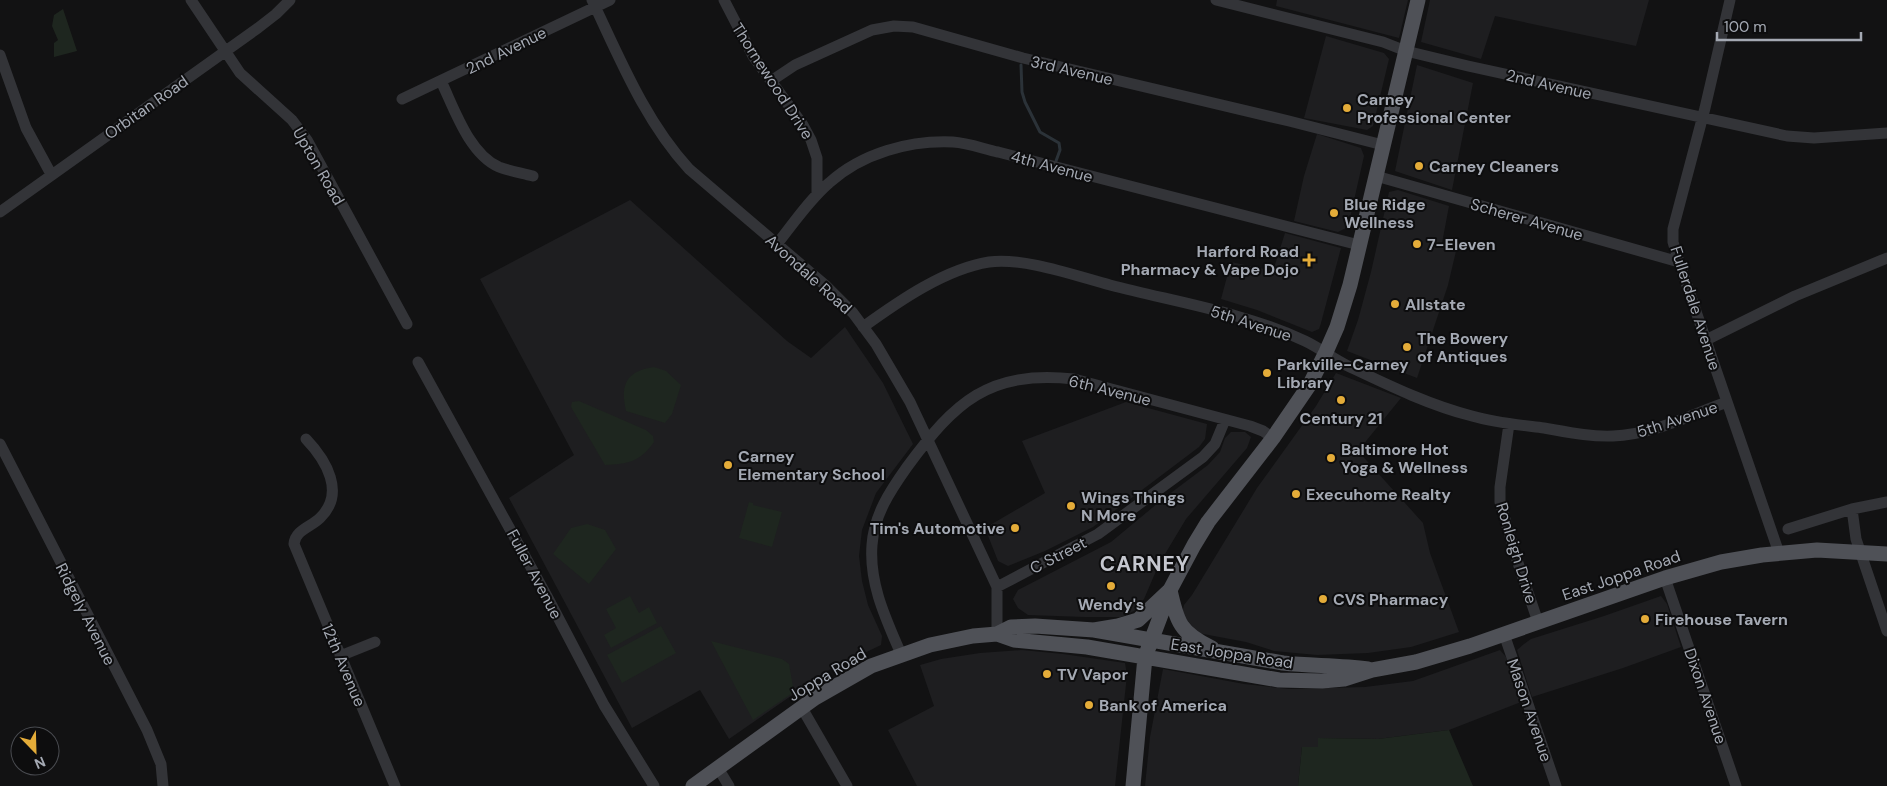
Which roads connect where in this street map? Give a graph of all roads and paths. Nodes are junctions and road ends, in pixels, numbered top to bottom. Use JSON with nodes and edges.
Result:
{"nodes":[{"id":1,"x":191,"y":0,"type":"edge"},
{"id":2,"x":290,"y":0,"type":"edge"},
{"id":3,"x":610,"y":0,"type":"edge"},
{"id":4,"x":724,"y":0,"type":"edge"},
{"id":5,"x":1219,"y":0,"type":"edge"},
{"id":6,"x":1418,"y":0,"type":"edge"},
{"id":7,"x":1730,"y":0,"type":"edge"},
{"id":8,"x":594,"y":3,"type":"edge"},
{"id":9,"x":224,"y":51,"type":"junction"},
{"id":10,"x":1406,"y":51,"type":"junction"},
{"id":11,"x":0,"y":54,"type":"edge"},
{"id":12,"x":441,"y":81,"type":"junction"},
{"id":13,"x":771,"y":81,"type":"junction"},
{"id":14,"x":402,"y":99,"type":"dead end"},
{"id":15,"x":1702,"y":118,"type":"junction"},
{"id":16,"x":1887,"y":133,"type":"edge"},
{"id":17,"x":1383,"y":145,"type":"junction"},
{"id":18,"x":51,"y":174,"type":"junction"},
{"id":19,"x":533,"y":176,"type":"dead end"},
{"id":20,"x":1376,"y":176,"type":"junction"},
{"id":21,"x":818,"y":194,"type":"junction"},
{"id":22,"x":0,"y":212,"type":"edge"},
{"id":23,"x":777,"y":244,"type":"junction"},
{"id":24,"x":1359,"y":245,"type":"junction"},
{"id":25,"x":1887,"y":258,"type":"edge"},
{"id":26,"x":1679,"y":262,"type":"junction"},
{"id":27,"x":407,"y":324,"type":"dead end"},
{"id":28,"x":864,"y":327,"type":"junction"},
{"id":29,"x":1706,"y":340,"type":"junction"},
{"id":30,"x":1326,"y":352,"type":"junction"},
{"id":31,"x":418,"y":362,"type":"dead end"},
{"id":32,"x":1727,"y":402,"type":"junction"},
{"id":33,"x":1225,"y":420,"type":"junction"},
{"id":34,"x":1509,"y":424,"type":"junction"},
{"id":35,"x":1273,"y":438,"type":"junction"},
{"id":36,"x":306,"y":439,"type":"dead end"},
{"id":37,"x":928,"y":439,"type":"junction"},
{"id":38,"x":0,"y":444,"type":"edge"},
{"id":39,"x":1887,"y":502,"type":"edge"},
{"id":40,"x":1852,"y":509,"type":"junction"},
{"id":41,"x":1788,"y":529,"type":"dead end"},
{"id":42,"x":1862,"y":552,"type":"junction"},
{"id":43,"x":1780,"y":553,"type":"junction"},
{"id":44,"x":1887,"y":554,"type":"edge"},
{"id":45,"x":1665,"y":578,"type":"junction"},
{"id":46,"x":997,"y":587,"type":"junction"},
{"id":47,"x":1170,"y":590,"type":"junction"},
{"id":48,"x":1538,"y":622,"type":"junction"},
{"id":49,"x":1094,"y":630,"type":"junction"},
{"id":50,"x":1887,"y":631,"type":"edge"},
{"id":51,"x":997,"y":634,"type":"junction"},
{"id":52,"x":1504,"y":634,"type":"junction"},
{"id":53,"x":1149,"y":641,"type":"junction"},
{"id":54,"x":375,"y":642,"type":"dead end"},
{"id":55,"x":901,"y":654,"type":"junction"},
{"id":56,"x":1226,"y":654,"type":"junction"},
{"id":57,"x":340,"y":656,"type":"junction"},
{"id":58,"x":1145,"y":657,"type":"junction"},
{"id":59,"x":1372,"y":670,"type":"junction"},
{"id":60,"x":802,"y":708,"type":"junction"},
{"id":61,"x":718,"y":768,"type":"junction"},
{"id":62,"x":163,"y":786,"type":"edge"},
{"id":63,"x":395,"y":786,"type":"edge"},
{"id":64,"x":654,"y":786,"type":"edge"},
{"id":65,"x":693,"y":786,"type":"edge"},
{"id":66,"x":729,"y":786,"type":"edge"},
{"id":67,"x":848,"y":786,"type":"edge"},
{"id":68,"x":1133,"y":786,"type":"edge"},
{"id":69,"x":1556,"y":786,"type":"edge"},
{"id":70,"x":1736,"y":786,"type":"edge"}],
"edges":[{"from":1,"to":9,"type":"street","name":"Upton Road"},
{"from":2,"to":9,"type":"street","name":"Orbitan Road"},
{"from":3,"to":8,"type":"street","name":"2nd Avenue"},
{"from":4,"to":13,"type":"street","name":"Thornewood Drive"},
{"from":5,"to":10,"type":"street","name":"2nd Avenue"},
{"from":6,"to":10,"type":"main road"},
{"from":7,"to":15,"type":"street","name":"Fullerdale Avenue"},
{"from":8,"to":12,"type":"street","name":"2nd Avenue"},
{"from":8,"to":23,"type":"street","name":"Avondale Road"},
{"from":9,"to":18,"type":"street","name":"Orbitan Road"},
{"from":9,"to":27,"type":"street","name":"Upton Road"},
{"from":10,"to":15,"type":"street","name":"2nd Avenue"},
{"from":10,"to":17,"type":"main road"},
{"from":11,"to":18,"type":"street"},
{"from":12,"to":14,"type":"street","name":"2nd Avenue"},
{"from":12,"to":19,"type":"street"},
{"from":13,"to":17,"type":"street","name":"3rd Avenue"},
{"from":13,"to":21,"type":"street","name":"Thornewood Drive"},
{"from":15,"to":16,"type":"street","name":"2nd Avenue"},
{"from":15,"to":26,"type":"street","name":"Fullerdale Avenue"},
{"from":17,"to":20,"type":"main road"},
{"from":18,"to":22,"type":"street","name":"Orbitan Road"},
{"from":20,"to":24,"type":"main road"},
{"from":20,"to":26,"type":"street","name":"Scherer Avenue"},
{"from":21,"to":23,"type":"street","name":"4th Avenue"},
{"from":21,"to":24,"type":"street","name":"4th Avenue"},
{"from":23,"to":28,"type":"street","name":"Avondale Road"},
{"from":24,"to":30,"type":"main road"},
{"from":25,"to":29,"type":"street"},
{"from":26,"to":29,"type":"street","name":"Fullerdale Avenue"},
{"from":28,"to":30,"type":"street","name":"5th Avenue"},
{"from":28,"to":37,"type":"street","name":"Avondale Road"},
{"from":29,"to":32,"type":"street","name":"Fullerdale Avenue"},
{"from":30,"to":34,"type":"street","name":"5th Avenue"},
{"from":30,"to":35,"type":"main road"},
{"from":31,"to":64,"type":"street","name":"Fuller Avenue"},
{"from":32,"to":34,"type":"street","name":"5th Avenue"},
{"from":32,"to":43,"type":"street","name":"Fullerdale Avenue"},
{"from":33,"to":35,"type":"street","name":"6th Avenue"},
{"from":33,"to":37,"type":"street","name":"6th Avenue"},
{"from":33,"to":46,"type":"street","name":"C Street"},
{"from":34,"to":48,"type":"street","name":"Ronleigh Drive"},
{"from":35,"to":47,"type":"main road"},
{"from":36,"to":57,"type":"street","name":"12th Avenue"},
{"from":37,"to":46,"type":"street","name":"Avondale Road"},
{"from":37,"to":55,"type":"street","name":"6th Avenue"},
{"from":38,"to":62,"type":"street","name":"Ridgely Avenue"},
{"from":39,"to":40,"type":"street"},
{"from":40,"to":41,"type":"street"},
{"from":40,"to":42,"type":"street"},
{"from":42,"to":43,"type":"main road","name":"East Joppa Road"},
{"from":42,"to":44,"type":"main road","name":"East Joppa Road"},
{"from":42,"to":50,"type":"street"},
{"from":43,"to":45,"type":"main road","name":"East Joppa Road"},
{"from":45,"to":48,"type":"main road","name":"East Joppa Road"},
{"from":45,"to":70,"type":"street","name":"Dixon Avenue"},
{"from":46,"to":51,"type":"street","name":"Avondale Road"},
{"from":47,"to":49,"type":"main road"},
{"from":47,"to":53,"type":"main road"},
{"from":47,"to":56,"type":"main road"},
{"from":48,"to":52,"type":"main road","name":"East Joppa Road"},
{"from":49,"to":51,"type":"main road","name":"Joppa Road"},
{"from":49,"to":53,"type":"main road","name":"Joppa Road"},
{"from":51,"to":55,"type":"main road","name":"Joppa Road"},
{"from":51,"to":58,"type":"main road","name":"Joppa Road"},
{"from":52,"to":59,"type":"main road","name":"East Joppa Road"},
{"from":52,"to":69,"type":"street","name":"Mason Avenue"},
{"from":53,"to":56,"type":"main road","name":"East Joppa Road"},
{"from":53,"to":58,"type":"main road"},
{"from":54,"to":57,"type":"street"},
{"from":55,"to":60,"type":"main road","name":"Joppa Road"},
{"from":56,"to":59,"type":"main road","name":"East Joppa Road"},
{"from":57,"to":63,"type":"street","name":"12th Avenue"},
{"from":58,"to":59,"type":"main road","name":"East Joppa Road"},
{"from":58,"to":68,"type":"main road"},
{"from":60,"to":61,"type":"main road","name":"Joppa Road"},
{"from":60,"to":67,"type":"street"},
{"from":61,"to":65,"type":"main road","name":"Joppa Road"},
{"from":61,"to":66,"type":"street"}]}
